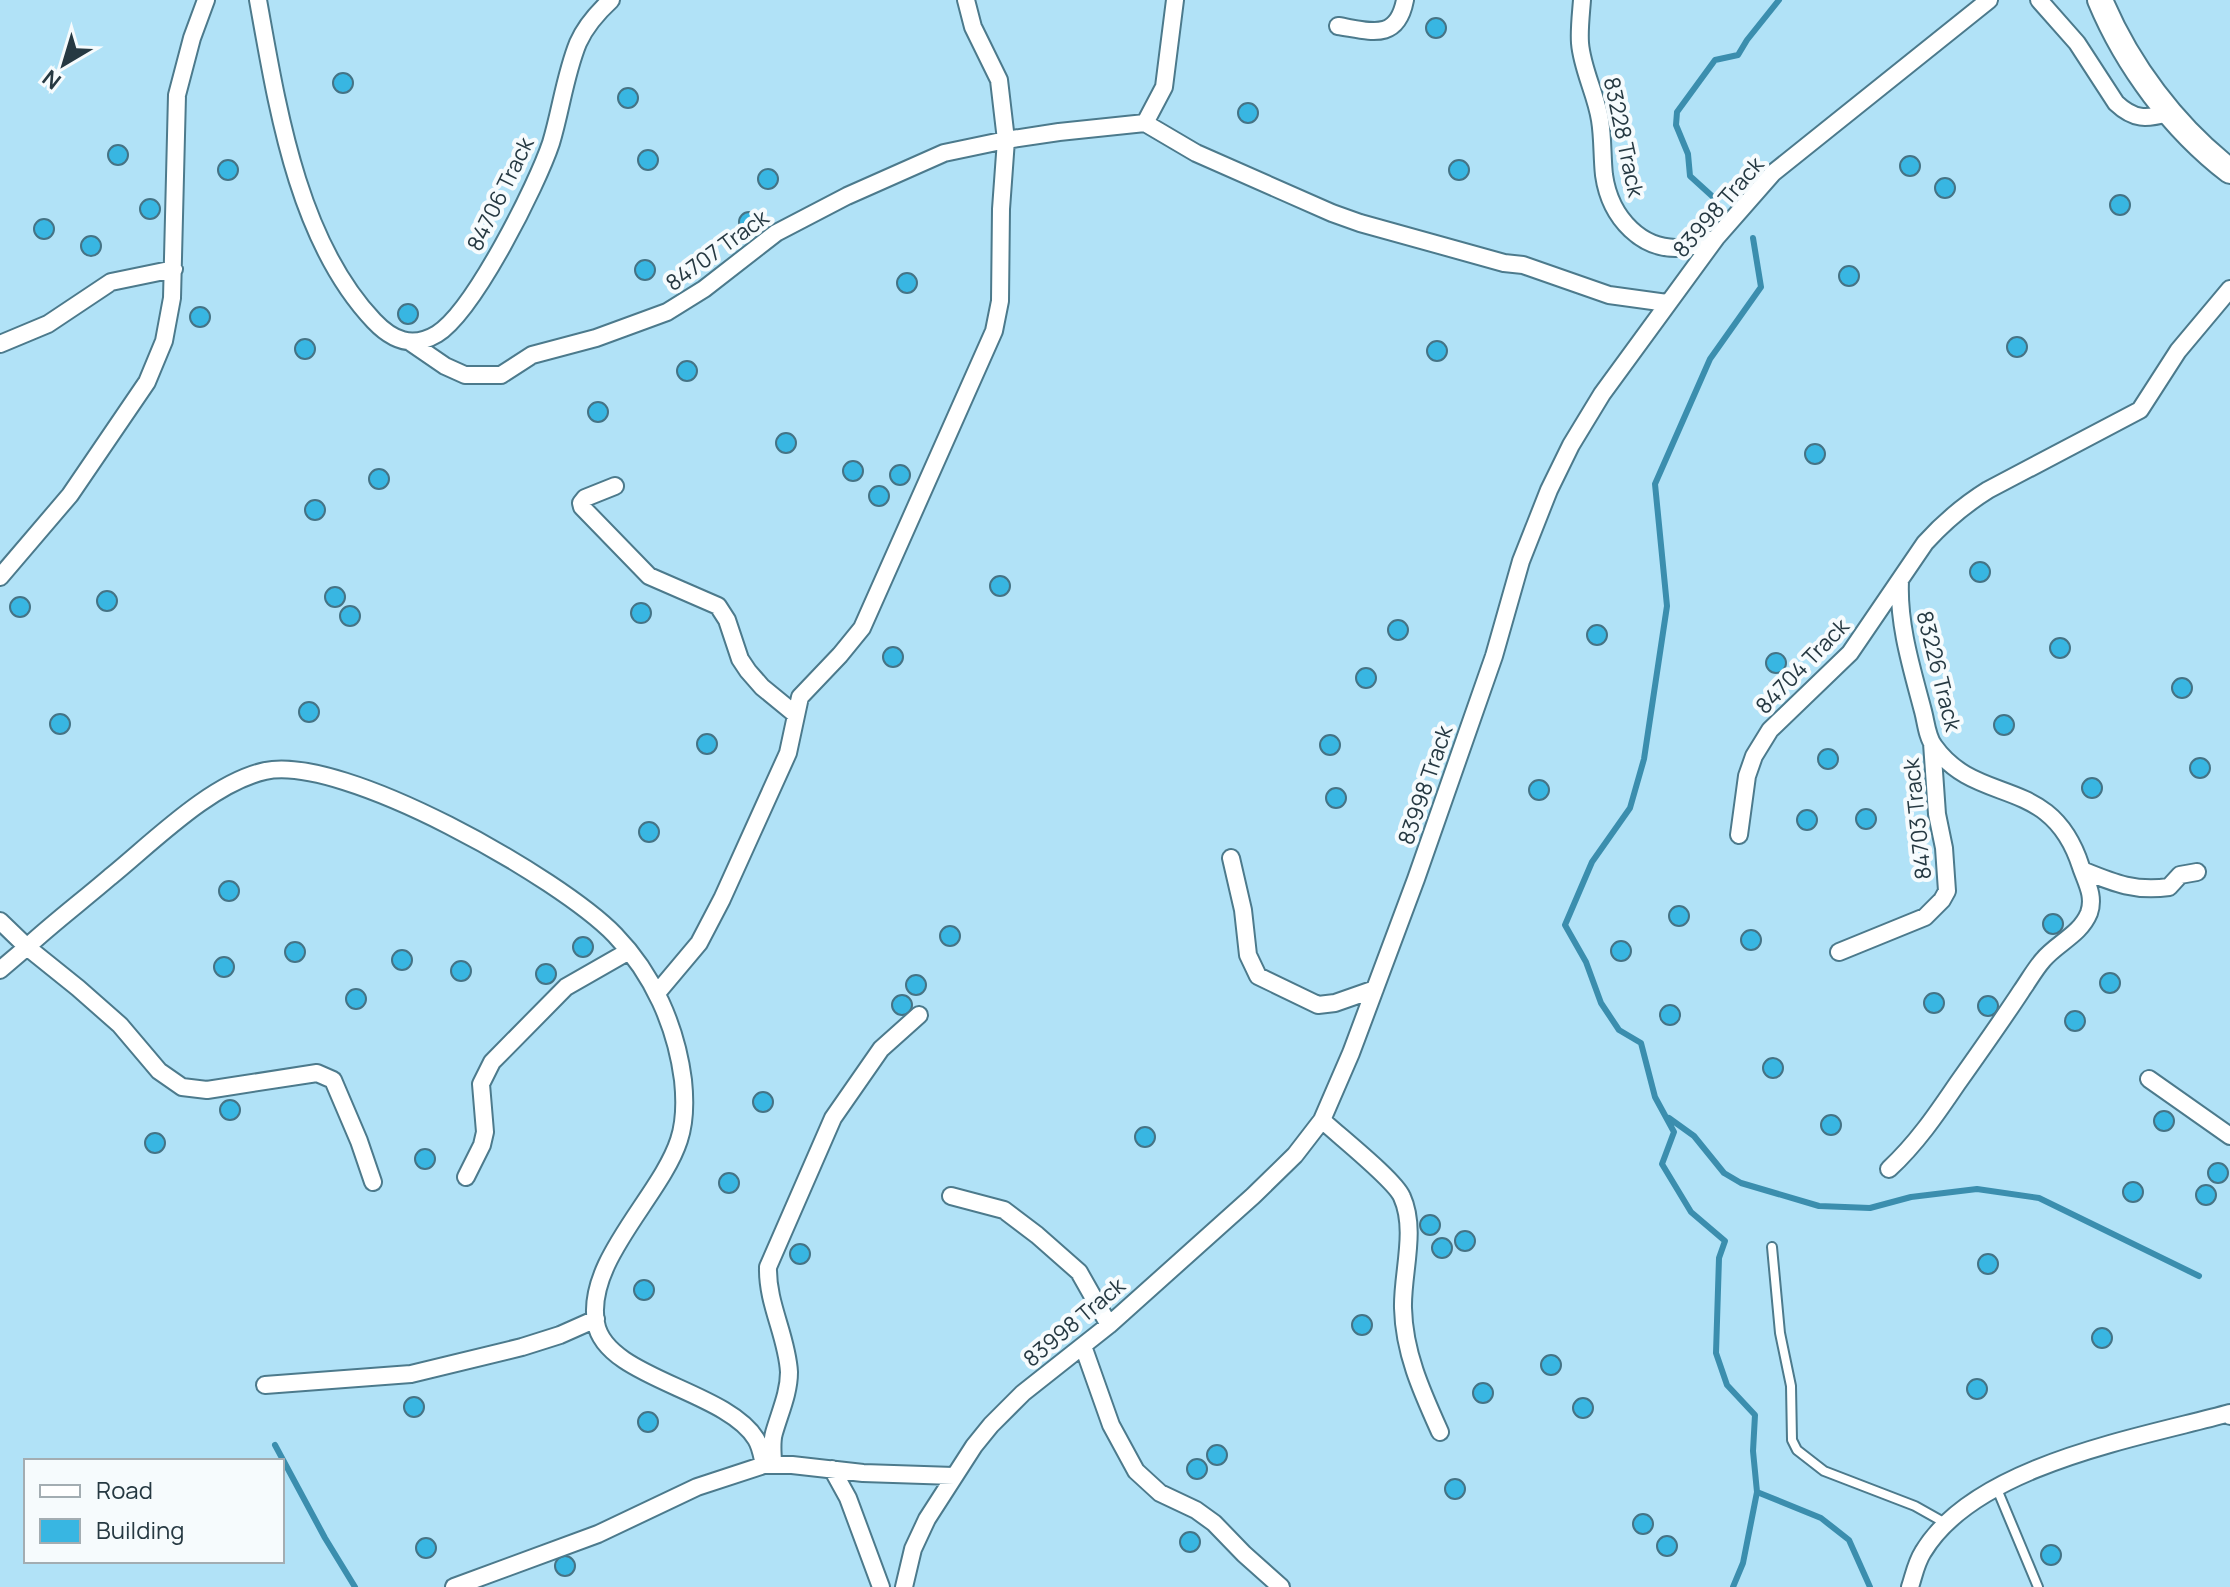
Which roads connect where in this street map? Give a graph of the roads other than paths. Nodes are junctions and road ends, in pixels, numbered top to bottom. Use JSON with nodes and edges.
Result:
{"nodes":[{"id":1,"x":206,"y":0,"type":"edge"},
{"id":2,"x":258,"y":0,"type":"edge"},
{"id":3,"x":611,"y":0,"type":"edge"},
{"id":4,"x":966,"y":0,"type":"edge"},
{"id":5,"x":1175,"y":0,"type":"edge"},
{"id":6,"x":1405,"y":0,"type":"edge"},
{"id":7,"x":1582,"y":0,"type":"edge"},
{"id":8,"x":1989,"y":0,"type":"edge"},
{"id":9,"x":2039,"y":0,"type":"edge"},
{"id":10,"x":2100,"y":0,"type":"edge"},
{"id":11,"x":1338,"y":26,"type":"dead end"},
{"id":12,"x":2169,"y":113,"type":"junction"},
{"id":13,"x":1145,"y":123,"type":"junction"},
{"id":14,"x":1006,"y":140,"type":"junction"},
{"id":15,"x":2230,"y":171,"type":"edge"},
{"id":16,"x":1716,"y":238,"type":"junction"},
{"id":17,"x":174,"y":269,"type":"junction"},
{"id":18,"x":2230,"y":289,"type":"edge"},
{"id":19,"x":1667,"y":303,"type":"junction"},
{"id":20,"x":414,"y":342,"type":"junction"},
{"id":21,"x":0,"y":344,"type":"edge"},
{"id":22,"x":615,"y":486,"type":"dead end"},
{"id":23,"x":0,"y":577,"type":"edge"},
{"id":24,"x":1900,"y":579,"type":"junction"},
{"id":25,"x":795,"y":714,"type":"junction"},
{"id":26,"x":1932,"y":743,"type":"junction"},
{"id":27,"x":1739,"y":835,"type":"dead end"},
{"id":28,"x":1231,"y":858,"type":"dead end"},
{"id":29,"x":2082,"y":870,"type":"junction"},
{"id":30,"x":2197,"y":872,"type":"dead end"},
{"id":31,"x":0,"y":921,"type":"edge"},
{"id":32,"x":27,"y":947,"type":"junction"},
{"id":33,"x":629,"y":951,"type":"junction"},
{"id":34,"x":1839,"y":952,"type":"dead end"},
{"id":35,"x":0,"y":970,"type":"edge"},
{"id":36,"x":1375,"y":989,"type":"junction"},
{"id":37,"x":657,"y":993,"type":"junction"},
{"id":38,"x":919,"y":1015,"type":"dead end"},
{"id":39,"x":2149,"y":1079,"type":"dead end"},
{"id":40,"x":1322,"y":1120,"type":"junction"},
{"id":41,"x":2230,"y":1136,"type":"edge"},
{"id":42,"x":1889,"y":1169,"type":"dead end"},
{"id":43,"x":466,"y":1177,"type":"dead end"},
{"id":44,"x":373,"y":1182,"type":"dead end"},
{"id":45,"x":951,"y":1196,"type":"dead end"},
{"id":46,"x":1772,"y":1247,"type":"dead end"},
{"id":47,"x":596,"y":1319,"type":"junction"},
{"id":48,"x":1109,"y":1325,"type":"junction"},
{"id":49,"x":1083,"y":1346,"type":"junction"},
{"id":50,"x":265,"y":1385,"type":"dead end"},
{"id":51,"x":2230,"y":1414,"type":"edge"},
{"id":52,"x":1440,"y":1432,"type":"dead end"},
{"id":53,"x":768,"y":1465,"type":"junction"},
{"id":54,"x":832,"y":1469,"type":"junction"},
{"id":55,"x":954,"y":1476,"type":"junction"},
{"id":56,"x":1997,"y":1489,"type":"junction"},
{"id":57,"x":1947,"y":1524,"type":"junction"},
{"id":58,"x":454,"y":1587,"type":"edge"},
{"id":59,"x":881,"y":1587,"type":"edge"},
{"id":60,"x":904,"y":1587,"type":"edge"},
{"id":61,"x":1281,"y":1587,"type":"edge"},
{"id":62,"x":1910,"y":1587,"type":"edge"},
{"id":63,"x":2038,"y":1587,"type":"edge"}],
"edges":[{"from":1,"to":17,"type":"street"},
{"from":2,"to":20,"type":"street","name":"84707 Track"},
{"from":3,"to":20,"type":"street","name":"84706 Track"},
{"from":4,"to":14,"type":"street"},
{"from":5,"to":13,"type":"street"},
{"from":6,"to":11,"type":"street"},
{"from":7,"to":16,"type":"street","name":"83228 Track"},
{"from":8,"to":16,"type":"street","name":"83998 Track"},
{"from":9,"to":12,"type":"street"},
{"from":10,"to":12,"type":"main road"},
{"from":12,"to":15,"type":"main road"},
{"from":13,"to":14,"type":"street","name":"84707 Track"},
{"from":13,"to":19,"type":"street"},
{"from":14,"to":20,"type":"street","name":"84707 Track"},
{"from":14,"to":25,"type":"street"},
{"from":16,"to":19,"type":"street","name":"83998 Track"},
{"from":17,"to":21,"type":"street"},
{"from":17,"to":23,"type":"street"},
{"from":18,"to":24,"type":"street"},
{"from":19,"to":36,"type":"street","name":"83998 Track"},
{"from":22,"to":25,"type":"street"},
{"from":24,"to":26,"type":"street","name":"83226 Track"},
{"from":24,"to":27,"type":"street","name":"84704 Track"},
{"from":25,"to":37,"type":"street"},
{"from":26,"to":29,"type":"street","name":"83226 Track"},
{"from":26,"to":34,"type":"street","name":"84703 Track"},
{"from":28,"to":36,"type":"street"},
{"from":29,"to":30,"type":"street"},
{"from":29,"to":42,"type":"street","name":"83226 Track"},
{"from":31,"to":32,"type":"street"},
{"from":32,"to":33,"type":"street"},
{"from":32,"to":35,"type":"street"},
{"from":32,"to":44,"type":"street"},
{"from":33,"to":37,"type":"street"},
{"from":33,"to":43,"type":"street"},
{"from":36,"to":40,"type":"street","name":"83998 Track"},
{"from":37,"to":47,"type":"street"},
{"from":38,"to":53,"type":"street"},
{"from":39,"to":41,"type":"street"},
{"from":40,"to":48,"type":"street","name":"83998 Track"},
{"from":40,"to":52,"type":"street"},
{"from":45,"to":48,"type":"street"},
{"from":46,"to":57,"type":"lane"},
{"from":47,"to":50,"type":"street"},
{"from":47,"to":53,"type":"street"},
{"from":48,"to":49,"type":"street","name":"83998 Track"},
{"from":49,"to":55,"type":"street","name":"83998 Track"},
{"from":49,"to":61,"type":"street"},
{"from":51,"to":56,"type":"street"},
{"from":53,"to":54,"type":"street"},
{"from":53,"to":58,"type":"street"},
{"from":54,"to":55,"type":"street"},
{"from":54,"to":59,"type":"street"},
{"from":55,"to":60,"type":"street","name":"83998 Track"},
{"from":56,"to":57,"type":"street"},
{"from":56,"to":63,"type":"lane"},
{"from":57,"to":62,"type":"street"}]}
